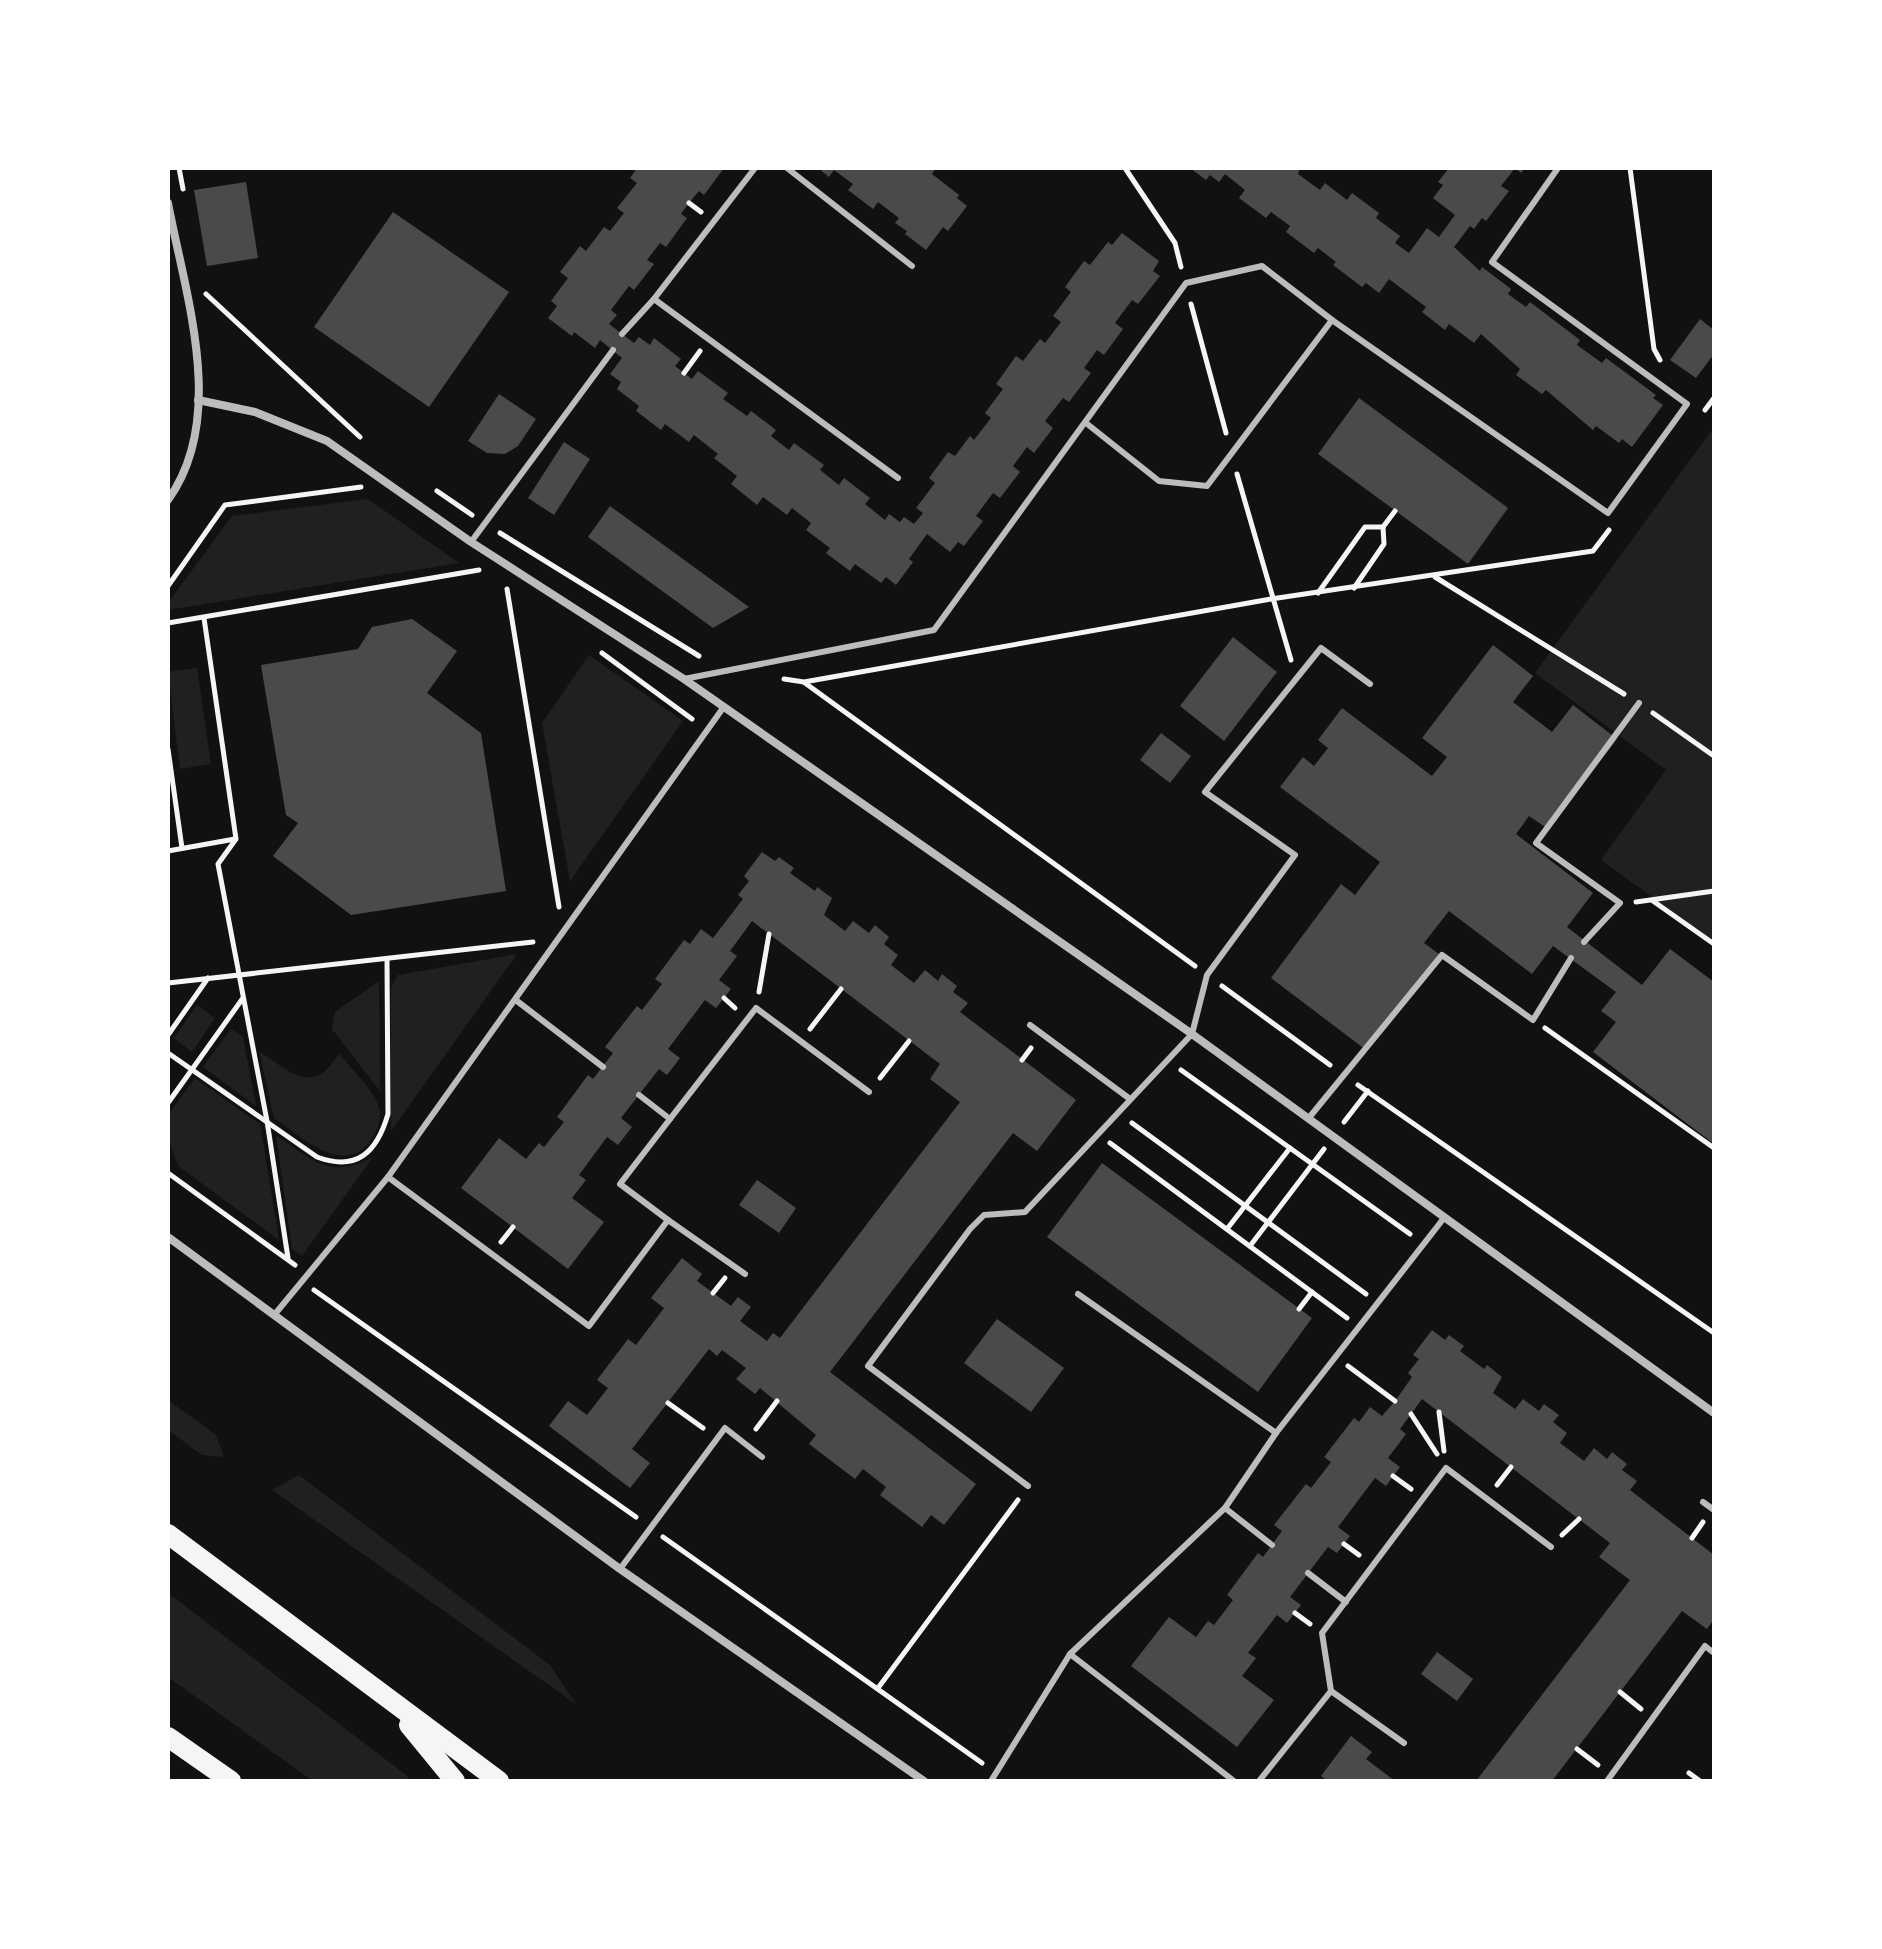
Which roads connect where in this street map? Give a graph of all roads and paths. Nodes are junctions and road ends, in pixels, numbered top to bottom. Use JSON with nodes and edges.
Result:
{"nodes":[{"id":1,"x":179,"y":168,"type":"edge"},
{"id":2,"x":755,"y":168,"type":"edge"},
{"id":3,"x":787,"y":168,"type":"edge"},
{"id":4,"x":1125,"y":168,"type":"edge"},
{"id":5,"x":1558,"y":168,"type":"edge"},
{"id":6,"x":1630,"y":168,"type":"edge"},
{"id":7,"x":184,"y":197,"type":"dead end"},
{"id":8,"x":168,"y":203,"type":"edge"},
{"id":9,"x":1175,"y":243,"type":"dead end"},
{"id":10,"x":912,"y":266,"type":"dead end"},
{"id":11,"x":197,"y":285,"type":"dead end"},
{"id":12,"x":654,"y":299,"type":"junction"},
{"id":13,"x":1332,"y":320,"type":"junction"},
{"id":14,"x":622,"y":334,"type":"dead end"},
{"id":15,"x":613,"y":350,"type":"dead end"},
{"id":16,"x":198,"y":400,"type":"junction"},
{"id":17,"x":1687,"y":404,"type":"junction"},
{"id":18,"x":1086,"y":423,"type":"junction"},
{"id":19,"x":373,"y":446,"type":"dead end"},
{"id":20,"x":898,"y":478,"type":"dead end"},
{"id":21,"x":365,"y":487,"type":"dead end"},
{"id":22,"x":435,"y":489,"type":"dead end"},
{"id":23,"x":168,"y":500,"type":"edge"},
{"id":24,"x":1395,"y":511,"type":"dead end"},
{"id":25,"x":485,"y":524,"type":"junction"},
{"id":26,"x":1383,"y":527,"type":"junction"},
{"id":27,"x":471,"y":542,"type":"junction"},
{"id":28,"x":1593,"y":551,"type":"dead end"},
{"id":29,"x":472,"y":561,"type":"dead end"},
{"id":30,"x":1435,"y":577,"type":"junction"},
{"id":31,"x":168,"y":586,"type":"edge"},
{"id":32,"x":1354,"y":588,"type":"junction"},
{"id":33,"x":1318,"y":593,"type":"junction"},
{"id":34,"x":519,"y":595,"type":"dead end"},
{"id":35,"x":204,"y":618,"type":"junction"},
{"id":36,"x":168,"y":623,"type":"edge"},
{"id":37,"x":594,"y":647,"type":"dead end"},
{"id":38,"x":724,"y":672,"type":"junction"},
{"id":39,"x":684,"y":679,"type":"junction"},
{"id":40,"x":777,"y":679,"type":"dead end"},
{"id":41,"x":804,"y":682,"type":"junction"},
{"id":42,"x":1370,"y":684,"type":"dead end"},
{"id":43,"x":1639,"y":703,"type":"junction"},
{"id":44,"x":723,"y":708,"type":"junction"},
{"id":45,"x":684,"y":730,"type":"dead end"},
{"id":46,"x":168,"y":749,"type":"edge"},
{"id":47,"x":1714,"y":756,"type":"edge"},
{"id":48,"x":236,"y":839,"type":"junction"},
{"id":49,"x":182,"y":848,"type":"junction"},
{"id":50,"x":168,"y":851,"type":"edge"},
{"id":51,"x":1714,"y":891,"type":"edge"},
{"id":52,"x":568,"y":895,"type":"dead end"},
{"id":53,"x":1653,"y":901,"type":"junction"},
{"id":54,"x":1620,"y":903,"type":"junction"},
{"id":55,"x":559,"y":908,"type":"junction"},
{"id":56,"x":551,"y":919,"type":"dead end"},
{"id":57,"x":543,"y":931,"type":"dead end"},
{"id":58,"x":769,"y":934,"type":"dead end"},
{"id":59,"x":535,"y":942,"type":"junction"},
{"id":60,"x":1584,"y":942,"type":"dead end"},
{"id":61,"x":1714,"y":944,"type":"edge"},
{"id":62,"x":526,"y":955,"type":"dead end"},
{"id":63,"x":1571,"y":958,"type":"dead end"},
{"id":64,"x":387,"y":960,"type":"junction"},
{"id":65,"x":239,"y":974,"type":"junction"},
{"id":66,"x":1207,"y":975,"type":"junction"},
{"id":67,"x":208,"y":978,"type":"junction"},
{"id":68,"x":168,"y":983,"type":"edge"},
{"id":69,"x":841,"y":989,"type":"dead end"},
{"id":70,"x":243,"y":998,"type":"junction"},
{"id":71,"x":517,"y":1001,"type":"junction"},
{"id":72,"x":756,"y":1008,"type":"junction"},
{"id":73,"x":1533,"y":1020,"type":"junction"},
{"id":74,"x":1030,"y":1025,"type":"dead end"},
{"id":75,"x":1192,"y":1034,"type":"junction"},
{"id":76,"x":168,"y":1035,"type":"edge"},
{"id":77,"x":801,"y":1041,"type":"junction"},
{"id":78,"x":909,"y":1041,"type":"dead end"},
{"id":79,"x":168,"y":1053,"type":"edge"},
{"id":80,"x":1167,"y":1060,"type":"junction"},
{"id":81,"x":603,"y":1067,"type":"dead end"},
{"id":82,"x":192,"y":1069,"type":"junction"},
{"id":83,"x":1344,"y":1075,"type":"junction"},
{"id":84,"x":1368,"y":1091,"type":"junction"},
{"id":85,"x":869,"y":1092,"type":"joint"},
{"id":86,"x":639,"y":1095,"type":"dead end"},
{"id":87,"x":1130,"y":1099,"type":"junction"},
{"id":88,"x":168,"y":1103,"type":"edge"},
{"id":89,"x":1117,"y":1112,"type":"junction"},
{"id":90,"x":670,"y":1119,"type":"junction"},
{"id":91,"x":1308,"y":1119,"type":"junction"},
{"id":92,"x":267,"y":1121,"type":"junction"},
{"id":93,"x":1097,"y":1133,"type":"junction"},
{"id":94,"x":1333,"y":1137,"type":"junction"},
{"id":95,"x":1290,"y":1148,"type":"junction"},
{"id":96,"x":1714,"y":1148,"type":"edge"},
{"id":97,"x":1312,"y":1164,"type":"junction"},
{"id":98,"x":168,"y":1173,"type":"edge"},
{"id":99,"x":388,"y":1177,"type":"junction"},
{"id":100,"x":1246,"y":1206,"type":"junction"},
{"id":101,"x":1444,"y":1218,"type":"junction"},
{"id":102,"x":668,"y":1220,"type":"junction"},
{"id":103,"x":1268,"y":1222,"type":"junction"},
{"id":104,"x":1227,"y":1229,"type":"junction"},
{"id":105,"x":168,"y":1237,"type":"edge"},
{"id":106,"x":1423,"y":1244,"type":"junction"},
{"id":107,"x":1250,"y":1246,"type":"junction"},
{"id":108,"x":288,"y":1259,"type":"junction"},
{"id":109,"x":300,"y":1269,"type":"dead end"},
{"id":110,"x":745,"y":1274,"type":"dead end"},
{"id":111,"x":1312,"y":1292,"type":"junction"},
{"id":112,"x":1078,"y":1294,"type":"dead end"},
{"id":113,"x":1377,"y":1301,"type":"junction"},
{"id":114,"x":1299,"y":1309,"type":"dead end"},
{"id":115,"x":275,"y":1314,"type":"junction"},
{"id":116,"x":1357,"y":1325,"type":"junction"},
{"id":117,"x":1714,"y":1333,"type":"edge"},
{"id":118,"x":1334,"y":1356,"type":"junction"},
{"id":119,"x":777,"y":1401,"type":"dead end"},
{"id":120,"x":1395,"y":1401,"type":"dead end"},
{"id":121,"x":668,"y":1403,"type":"dead end"},
{"id":122,"x":1439,"y":1412,"type":"dead end"},
{"id":123,"x":1714,"y":1413,"type":"edge"},
{"id":124,"x":1411,"y":1414,"type":"dead end"},
{"id":125,"x":1276,"y":1433,"type":"junction"},
{"id":126,"x":717,"y":1439,"type":"junction"},
{"id":127,"x":744,"y":1443,"type":"junction"},
{"id":128,"x":762,"y":1457,"type":"dead end"},
{"id":129,"x":1446,"y":1468,"type":"junction"},
{"id":130,"x":1028,"y":1486,"type":"joint"},
{"id":131,"x":1703,"y":1502,"type":"dead end"},
{"id":132,"x":1225,"y":1508,"type":"junction"},
{"id":133,"x":1714,"y":1510,"type":"edge"},
{"id":134,"x":168,"y":1534,"type":"edge"},
{"id":135,"x":1272,"y":1545,"type":"dead end"},
{"id":136,"x":1551,"y":1547,"type":"dead end"},
{"id":137,"x":620,"y":1569,"type":"junction"},
{"id":138,"x":1308,"y":1573,"type":"dead end"},
{"id":139,"x":1346,"y":1602,"type":"junction"},
{"id":140,"x":1714,"y":1653,"type":"edge"},
{"id":141,"x":1070,"y":1654,"type":"junction"},
{"id":142,"x":878,"y":1688,"type":"dead end"},
{"id":143,"x":1331,"y":1691,"type":"junction"},
{"id":144,"x":390,"y":1703,"type":"junction"},
{"id":145,"x":168,"y":1737,"type":"edge"},
{"id":146,"x":1404,"y":1743,"type":"dead end"},
{"id":147,"x":1577,"y":1749,"type":"dead end"},
{"id":148,"x":1689,"y":1773,"type":"dead end"},
{"id":149,"x":1609,"y":1778,"type":"edge"},
{"id":150,"x":231,"y":1781,"type":"edge"},
{"id":151,"x":455,"y":1781,"type":"edge"},
{"id":152,"x":499,"y":1781,"type":"edge"},
{"id":153,"x":924,"y":1781,"type":"edge"},
{"id":154,"x":991,"y":1781,"type":"edge"},
{"id":155,"x":1234,"y":1781,"type":"edge"},
{"id":156,"x":1259,"y":1781,"type":"edge"},
{"id":157,"x":1700,"y":1781,"type":"edge"}],
"edges":[{"from":1,"to":7,"type":"path"},
{"from":2,"to":12,"type":"lane"},
{"from":3,"to":10,"type":"lane"},
{"from":4,"to":9,"type":"path"},
{"from":5,"to":17,"type":"lane"},
{"from":6,"to":17,"type":"path"},
{"from":8,"to":16,"type":"street"},
{"from":11,"to":19,"type":"path"},
{"from":12,"to":14,"type":"lane"},
{"from":12,"to":20,"type":"lane"},
{"from":13,"to":17,"type":"lane"},
{"from":13,"to":18,"type":"lane"},
{"from":13,"to":18,"type":"lane"},
{"from":15,"to":25,"type":"lane"},
{"from":16,"to":23,"type":"street"},
{"from":16,"to":27,"type":"street"},
{"from":18,"to":38,"type":"lane"},
{"from":21,"to":31,"type":"path"},
{"from":22,"to":25,"type":"path"},
{"from":24,"to":26,"type":"path"},
{"from":25,"to":27,"type":"lane"},
{"from":25,"to":38,"type":"path"},
{"from":26,"to":32,"type":"path"},
{"from":26,"to":33,"type":"path"},
{"from":27,"to":39,"type":"street"},
{"from":28,"to":30,"type":"path"},
{"from":29,"to":35,"type":"path"},
{"from":30,"to":32,"type":"path"},
{"from":30,"to":43,"type":"path"},
{"from":32,"to":33,"type":"path"},
{"from":33,"to":41,"type":"path"},
{"from":34,"to":55,"type":"path"},
{"from":35,"to":36,"type":"path"},
{"from":35,"to":48,"type":"path"},
{"from":37,"to":45,"type":"path"},
{"from":38,"to":39,"type":"lane"},
{"from":39,"to":44,"type":"street"},
{"from":40,"to":41,"type":"path"},
{"from":41,"to":66,"type":"path"},
{"from":42,"to":66,"type":"lane"},
{"from":43,"to":47,"type":"path"},
{"from":43,"to":54,"type":"lane"},
{"from":44,"to":71,"type":"lane"},
{"from":44,"to":75,"type":"street"},
{"from":46,"to":49,"type":"path"},
{"from":48,"to":49,"type":"path"},
{"from":48,"to":65,"type":"path"},
{"from":49,"to":50,"type":"path"},
{"from":51,"to":53,"type":"path"},
{"from":52,"to":55,"type":"path"},
{"from":53,"to":54,"type":"path"},
{"from":53,"to":61,"type":"path"},
{"from":54,"to":60,"type":"lane"},
{"from":55,"to":56,"type":"path"},
{"from":57,"to":59,"type":"path"},
{"from":58,"to":72,"type":"path"},
{"from":59,"to":62,"type":"path"},
{"from":59,"to":64,"type":"path"},
{"from":63,"to":73,"type":"lane"},
{"from":64,"to":65,"type":"path"},
{"from":64,"to":92,"type":"path"},
{"from":65,"to":67,"type":"path"},
{"from":65,"to":70,"type":"path"},
{"from":66,"to":75,"type":"lane"},
{"from":66,"to":83,"type":"path"},
{"from":67,"to":68,"type":"path"},
{"from":67,"to":76,"type":"path"},
{"from":69,"to":77,"type":"path"},
{"from":70,"to":82,"type":"path"},
{"from":70,"to":92,"type":"path"},
{"from":71,"to":81,"type":"lane"},
{"from":71,"to":99,"type":"lane"},
{"from":72,"to":77,"type":"lane"},
{"from":72,"to":90,"type":"lane"},
{"from":73,"to":83,"type":"lane"},
{"from":73,"to":96,"type":"path"},
{"from":74,"to":87,"type":"lane"},
{"from":75,"to":80,"type":"lane"},
{"from":75,"to":91,"type":"street"},
{"from":77,"to":85,"type":"lane"},
{"from":78,"to":85,"type":"path"},
{"from":79,"to":82,"type":"path"},
{"from":80,"to":87,"type":"lane"},
{"from":80,"to":95,"type":"path"},
{"from":82,"to":88,"type":"path"},
{"from":82,"to":92,"type":"path"},
{"from":83,"to":84,"type":"path"},
{"from":83,"to":91,"type":"lane"},
{"from":84,"to":94,"type":"path"},
{"from":84,"to":117,"type":"path"},
{"from":86,"to":90,"type":"lane"},
{"from":87,"to":89,"type":"lane"},
{"from":89,"to":93,"type":"lane"},
{"from":89,"to":100,"type":"path"},
{"from":90,"to":102,"type":"lane"},
{"from":91,"to":94,"type":"street"},
{"from":92,"to":108,"type":"path"},
{"from":93,"to":104,"type":"path"},
{"from":93,"to":130,"type":"lane"},
{"from":94,"to":97,"type":"path"},
{"from":94,"to":101,"type":"street"},
{"from":95,"to":97,"type":"path"},
{"from":95,"to":100,"type":"path"},
{"from":97,"to":103,"type":"path"},
{"from":97,"to":106,"type":"path"},
{"from":98,"to":108,"type":"path"},
{"from":99,"to":102,"type":"lane"},
{"from":99,"to":115,"type":"lane"},
{"from":100,"to":103,"type":"path"},
{"from":100,"to":104,"type":"path"},
{"from":101,"to":106,"type":"lane"},
{"from":101,"to":123,"type":"street"},
{"from":102,"to":110,"type":"lane"},
{"from":103,"to":107,"type":"path"},
{"from":103,"to":113,"type":"path"},
{"from":104,"to":107,"type":"path"},
{"from":105,"to":115,"type":"street"},
{"from":106,"to":113,"type":"lane"},
{"from":107,"to":111,"type":"path"},
{"from":108,"to":109,"type":"path"},
{"from":111,"to":114,"type":"path"},
{"from":111,"to":116,"type":"path"},
{"from":112,"to":125,"type":"lane"},
{"from":113,"to":116,"type":"lane"},
{"from":115,"to":137,"type":"street"},
{"from":116,"to":118,"type":"lane"},
{"from":118,"to":120,"type":"path"},
{"from":118,"to":125,"type":"lane"},
{"from":119,"to":127,"type":"path"},
{"from":121,"to":126,"type":"path"},
{"from":122,"to":129,"type":"path"},
{"from":124,"to":129,"type":"path"},
{"from":125,"to":132,"type":"lane"},
{"from":126,"to":127,"type":"lane"},
{"from":126,"to":137,"type":"lane"},
{"from":127,"to":128,"type":"lane"},
{"from":129,"to":136,"type":"lane"},
{"from":129,"to":139,"type":"lane"},
{"from":130,"to":142,"type":"path"},
{"from":131,"to":133,"type":"lane"},
{"from":132,"to":135,"type":"lane"},
{"from":132,"to":141,"type":"lane"},
{"from":134,"to":144,"type":"main road"},
{"from":137,"to":153,"type":"street"},
{"from":138,"to":139,"type":"lane"},
{"from":139,"to":143,"type":"lane"},
{"from":140,"to":149,"type":"lane"},
{"from":141,"to":154,"type":"lane"},
{"from":141,"to":155,"type":"lane"},
{"from":143,"to":146,"type":"lane"},
{"from":143,"to":156,"type":"lane"},
{"from":144,"to":151,"type":"main road"},
{"from":144,"to":152,"type":"main road"},
{"from":145,"to":150,"type":"main road"},
{"from":147,"to":149,"type":"path"},
{"from":148,"to":157,"type":"path"}]}
